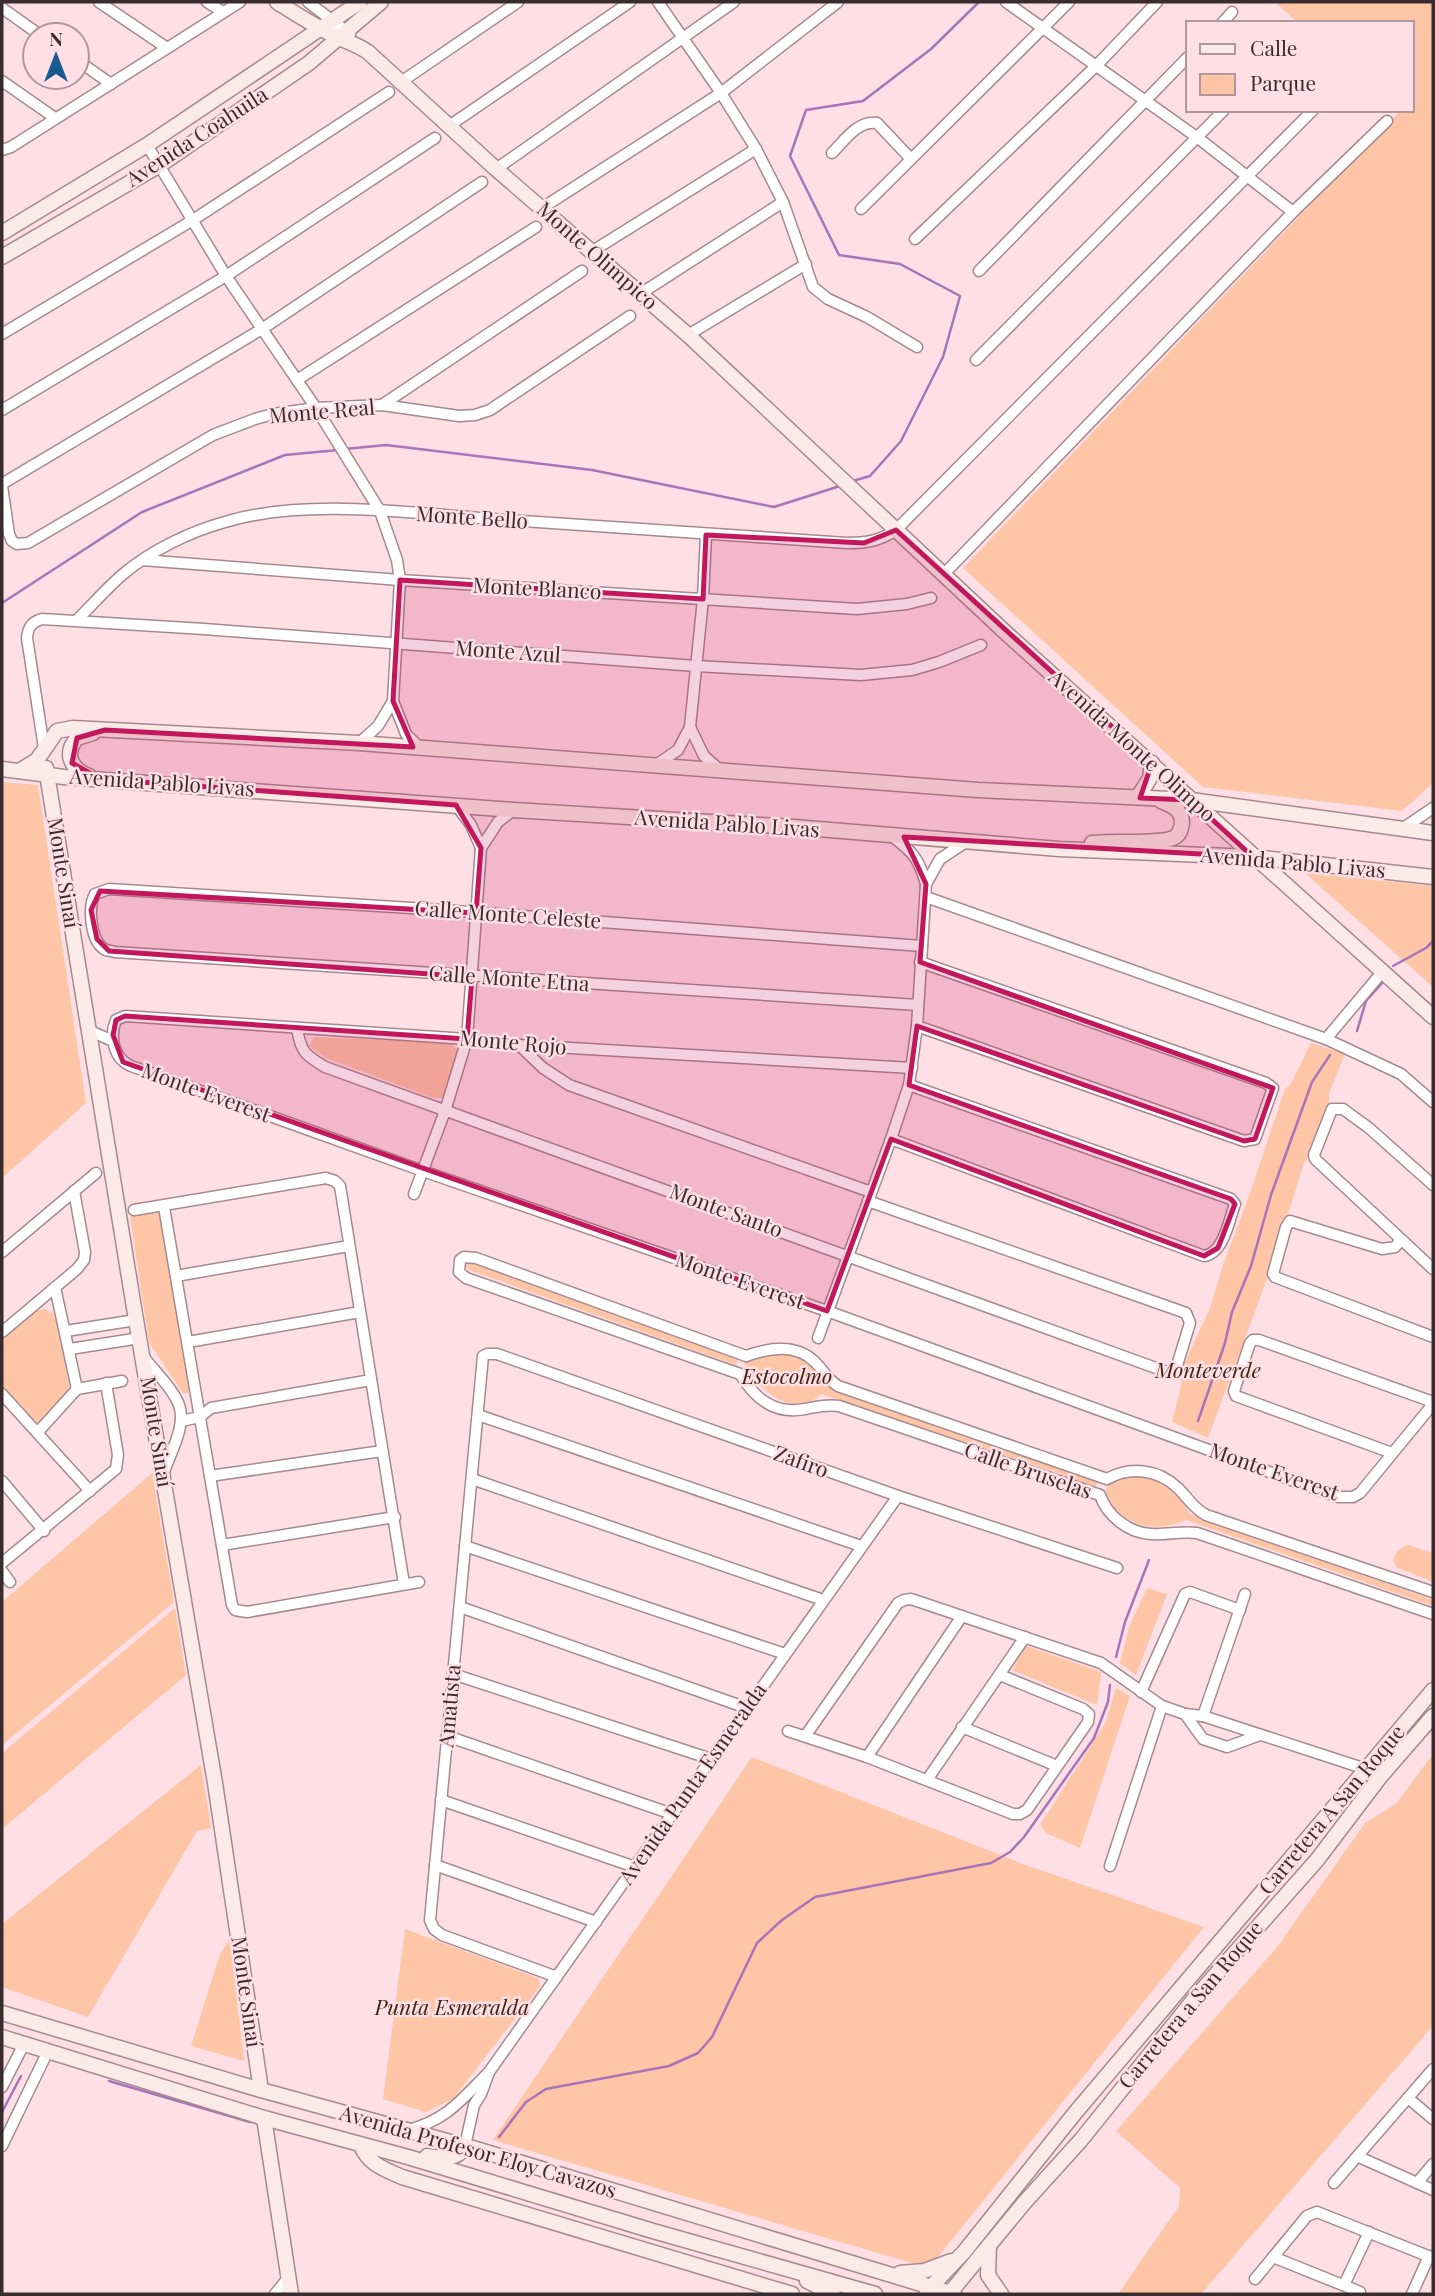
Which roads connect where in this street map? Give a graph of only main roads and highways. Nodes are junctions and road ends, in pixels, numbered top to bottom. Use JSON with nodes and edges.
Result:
{"nodes":[{"id":1,"x":277,"y":2,"type":"edge"},
{"id":2,"x":360,"y":2,"type":"edge"},
{"id":3,"x":381,"y":2,"type":"edge"},
{"id":4,"x":328,"y":25,"type":"junction"},
{"id":5,"x":344,"y":35,"type":"junction"},
{"id":6,"x":2,"y":233,"type":"edge"},
{"id":7,"x":2,"y":257,"type":"edge"},
{"id":8,"x":835,"y":471,"type":"joint"},
{"id":9,"x":105,"y":730,"type":"junction"},
{"id":10,"x":44,"y":748,"type":"junction"},
{"id":11,"x":1152,"y":763,"type":"junction"},
{"id":12,"x":12,"y":769,"type":"edge"},
{"id":13,"x":47,"y":775,"type":"junction"},
{"id":14,"x":100,"y":779,"type":"junction"},
{"id":15,"x":1138,"y":797,"type":"junction"},
{"id":16,"x":1156,"y":799,"type":"junction"},
{"id":17,"x":1191,"y":800,"type":"junction"},
{"id":18,"x":1433,"y":833,"type":"edge"},
{"id":19,"x":1059,"y":849,"type":"junction"},
{"id":20,"x":1253,"y":857,"type":"junction"},
{"id":21,"x":1433,"y":877,"type":"edge"},
{"id":22,"x":1433,"y":1017,"type":"edge"},
{"id":23,"x":1433,"y":1690,"type":"edge"},
{"id":24,"x":1433,"y":1716,"type":"edge"},
{"id":25,"x":1328,"y":1814,"type":"junction"},
{"id":26,"x":1317,"y":1860,"type":"junction"},
{"id":27,"x":1273,"y":1879,"type":"junction"},
{"id":28,"x":1231,"y":1930,"type":"joint"},
{"id":29,"x":2,"y":2012,"type":"edge"},
{"id":30,"x":2,"y":2037,"type":"edge"},
{"id":31,"x":261,"y":2090,"type":"junction"},
{"id":32,"x":264,"y":2118,"type":"junction"},
{"id":33,"x":361,"y":2145,"type":"junction"},
{"id":34,"x":465,"y":2146,"type":"junction"},
{"id":35,"x":408,"y":2157,"type":"junction"},
{"id":36,"x":531,"y":2194,"type":"junction"},
{"id":37,"x":540,"y":2219,"type":"junction"},
{"id":38,"x":653,"y":2231,"type":"junction"},
{"id":39,"x":627,"y":2245,"type":"junction"},
{"id":40,"x":989,"y":2245,"type":"junction"},
{"id":41,"x":964,"y":2252,"type":"junction"},
{"id":42,"x":873,"y":2269,"type":"junction"},
{"id":43,"x":795,"y":2271,"type":"junction"},
{"id":44,"x":928,"y":2290,"type":"edge"},
{"id":45,"x":291,"y":2294,"type":"edge"},
{"id":46,"x":792,"y":2294,"type":"edge"},
{"id":47,"x":833,"y":2294,"type":"edge"},
{"id":48,"x":875,"y":2294,"type":"edge"},
{"id":49,"x":951,"y":2294,"type":"edge"},
{"id":50,"x":1001,"y":2294,"type":"edge"}],
"edges":[{"from":1,"to":4,"type":"main road"},
{"from":2,"to":4,"type":"main road","name":"Avenida Coahuila"},
{"from":3,"to":5,"type":"main road","name":"Avenida Coahuila"},
{"from":4,"to":5,"type":"main road"},
{"from":4,"to":6,"type":"main road","name":"Avenida Coahuila"},
{"from":5,"to":7,"type":"main road","name":"Avenida Coahuila"},
{"from":5,"to":8,"type":"main road","name":"Monte Olimpico"},
{"from":8,"to":11,"type":"main road","name":"Avenida Monte Olimpo"},
{"from":9,"to":10,"type":"main road","name":"Avenida Pablo Livas"},
{"from":9,"to":14,"type":"main road"},
{"from":9,"to":15,"type":"main road","name":"Avenida Pablo Livas"},
{"from":10,"to":12,"type":"main road","name":"Avenida Pablo Livas"},
{"from":10,"to":13,"type":"main road","name":"Monte Sinaí"},
{"from":11,"to":15,"type":"main road"},
{"from":11,"to":17,"type":"main road","name":"Avenida Monte Olimpo"},
{"from":12,"to":13,"type":"main road","name":"Avenida Pablo Livas"},
{"from":13,"to":14,"type":"main road","name":"Avenida Pablo Livas"},
{"from":13,"to":31,"type":"main road","name":"Monte Sinaí"},
{"from":14,"to":19,"type":"main road","name":"Avenida Pablo Livas"},
{"from":15,"to":16,"type":"main road","name":"Avenida Pablo Livas"},
{"from":16,"to":17,"type":"main road","name":"Avenida Pablo Livas"},
{"from":16,"to":19,"type":"main road"},
{"from":17,"to":18,"type":"main road","name":"Avenida Pablo Livas"},
{"from":17,"to":20,"type":"main road","name":"Avenida Monte Olimpo"},
{"from":19,"to":20,"type":"main road","name":"Avenida Pablo Livas"},
{"from":20,"to":21,"type":"main road","name":"Avenida Pablo Livas"},
{"from":20,"to":22,"type":"main road","name":"Avenida Monte Olimpo"},
{"from":23,"to":25,"type":"main road","name":"Carretera A San Roque"},
{"from":24,"to":26,"type":"main road","name":"Carretera a San Roque"},
{"from":25,"to":26,"type":"main road"},
{"from":25,"to":27,"type":"main road","name":"Carretera A San Roque"},
{"from":26,"to":27,"type":"main road"},
{"from":26,"to":40,"type":"main road","name":"Carretera a San Roque"},
{"from":27,"to":28,"type":"main road","name":"Carretera A San Roque"},
{"from":28,"to":41,"type":"main road","name":"Carretera a San Roque"},
{"from":29,"to":31,"type":"main road","name":"Avenida Profesor Eloy Cavazos"},
{"from":30,"to":32,"type":"main road","name":"Avenida Profesor Eloy Cavazos"},
{"from":31,"to":34,"type":"main road","name":"Avenida Profesor Eloy Cavazos"},
{"from":32,"to":33,"type":"main road","name":"Avenida Profesor Eloy Cavazos"},
{"from":32,"to":45,"type":"main road"},
{"from":33,"to":35,"type":"main road","name":"Avenida Profesor Eloy Cavazos"},
{"from":33,"to":37,"type":"main road"},
{"from":34,"to":35,"type":"main road"},
{"from":34,"to":42,"type":"main road","name":"Avenida Profesor Eloy Cavazos"},
{"from":35,"to":36,"type":"main road","name":"Avenida Profesor Eloy Cavazos"},
{"from":36,"to":37,"type":"main road"},
{"from":36,"to":38,"type":"main road","name":"Avenida Profesor Eloy Cavazos"},
{"from":37,"to":39,"type":"main road"},
{"from":38,"to":39,"type":"main road"},
{"from":38,"to":43,"type":"main road","name":"Avenida Profesor Eloy Cavazos"},
{"from":39,"to":46,"type":"main road"},
{"from":40,"to":49,"type":"main road","name":"Carretera a San Roque"},
{"from":40,"to":50,"type":"main road"},
{"from":41,"to":42,"type":"main road"},
{"from":41,"to":44,"type":"main road","name":"Carretera a San Roque"},
{"from":42,"to":44,"type":"main road","name":"Avenida Profesor Eloy Cavazos"},
{"from":43,"to":47,"type":"main road"},
{"from":43,"to":48,"type":"main road","name":"Avenida Profesor Eloy Cavazos"},
{"from":44,"to":49,"type":"main road","name":"Avenida Profesor Eloy Cavazos"}]}
